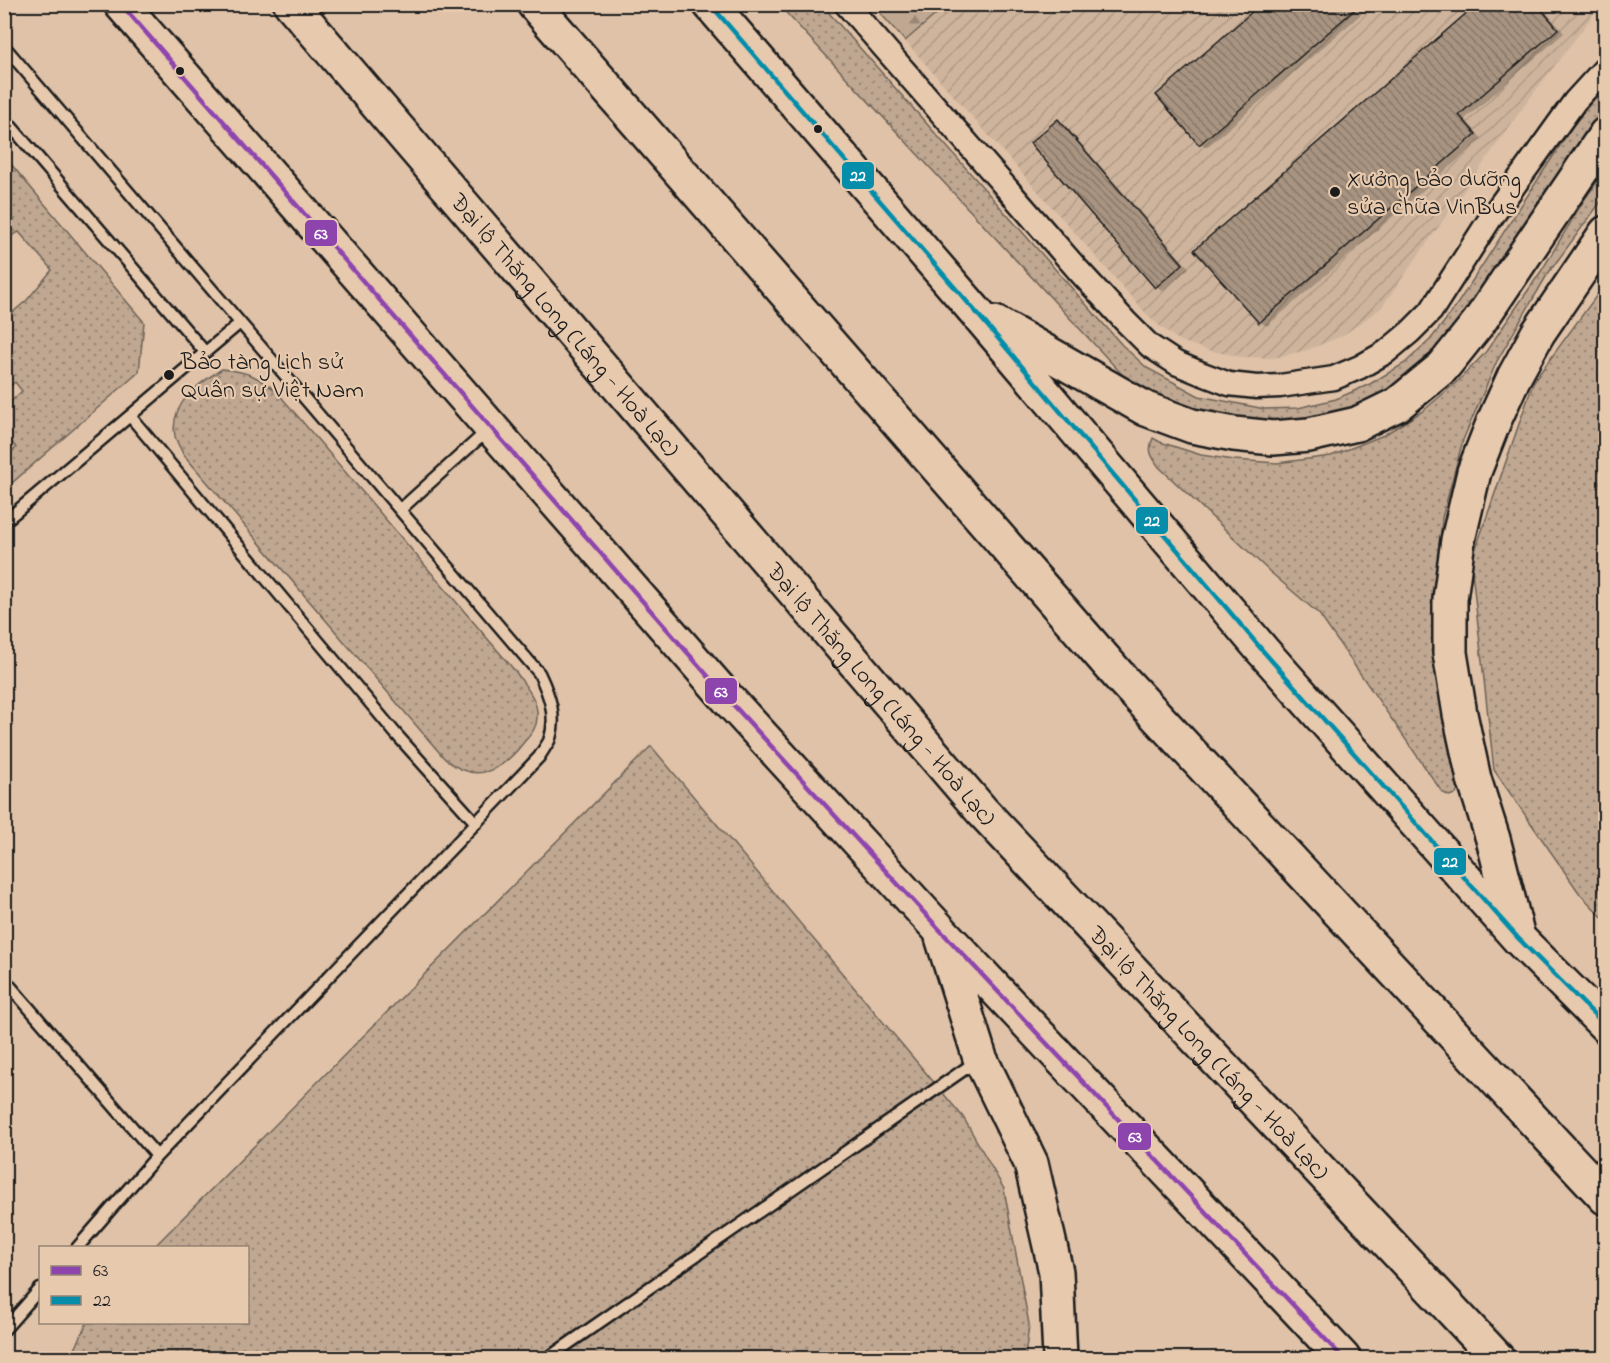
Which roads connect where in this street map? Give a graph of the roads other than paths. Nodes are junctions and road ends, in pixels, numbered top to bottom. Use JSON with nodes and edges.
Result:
{"nodes":[{"id":1,"x":122,"y":4,"type":"edge"},
{"id":2,"x":291,"y":4,"type":"edge"},
{"id":3,"x":534,"y":4,"type":"edge"},
{"id":4,"x":710,"y":4,"type":"edge"},
{"id":5,"x":846,"y":4,"type":"edge"},
{"id":6,"x":4,"y":46,"type":"edge"},
{"id":7,"x":1605,"y":67,"type":"edge"},
{"id":8,"x":4,"y":118,"type":"edge"},
{"id":9,"x":1605,"y":134,"type":"edge"},
{"id":10,"x":1605,"y":233,"type":"edge"},
{"id":11,"x":975,"y":312,"type":"junction"},
{"id":12,"x":240,"y":323,"type":"junction"},
{"id":13,"x":205,"y":352,"type":"junction"},
{"id":14,"x":130,"y":416,"type":"junction"},
{"id":15,"x":492,"y":427,"type":"junction"},
{"id":16,"x":401,"y":509,"type":"junction"},
{"id":17,"x":4,"y":522,"type":"edge"},
{"id":18,"x":476,"y":823,"type":"junction"},
{"id":19,"x":939,"y":929,"type":"junction"},
{"id":20,"x":1518,"y":938,"type":"junction"},
{"id":21,"x":4,"y":979,"type":"edge"},
{"id":22,"x":1605,"y":1026,"type":"edge"},
{"id":23,"x":980,"y":1058,"type":"junction"},
{"id":24,"x":157,"y":1156,"type":"junction"},
{"id":25,"x":1605,"y":1198,"type":"edge"},
{"id":26,"x":79,"y":1246,"type":"edge"},
{"id":27,"x":39,"y":1290,"type":"edge"},
{"id":28,"x":4,"y":1330,"type":"edge"},
{"id":29,"x":548,"y":1359,"type":"edge"},
{"id":30,"x":1060,"y":1359,"type":"edge"},
{"id":31,"x":1343,"y":1359,"type":"edge"},
{"id":32,"x":1497,"y":1359,"type":"edge"}],
"edges":[{"from":1,"to":15,"type":"main road"},
{"from":2,"to":32,"type":"main road","name":"Đại lộ Thăng Long (Láng - Hoà Lạc)"},
{"from":3,"to":25,"type":"main road"},
{"from":4,"to":11,"type":"main road"},
{"from":5,"to":7,"type":"street"},
{"from":6,"to":12,"type":"lane"},
{"from":8,"to":13,"type":"lane"},
{"from":9,"to":11,"type":"main road"},
{"from":10,"to":20,"type":"main road"},
{"from":11,"to":20,"type":"main road"},
{"from":12,"to":13,"type":"lane"},
{"from":12,"to":16,"type":"lane"},
{"from":13,"to":14,"type":"lane"},
{"from":14,"to":17,"type":"lane"},
{"from":14,"to":18,"type":"lane"},
{"from":15,"to":16,"type":"lane"},
{"from":15,"to":19,"type":"main road"},
{"from":16,"to":18,"type":"lane"},
{"from":18,"to":24,"type":"lane"},
{"from":19,"to":23,"type":"main road"},
{"from":19,"to":31,"type":"main road"},
{"from":20,"to":22,"type":"main road"},
{"from":21,"to":24,"type":"lane"},
{"from":23,"to":29,"type":"lane"},
{"from":23,"to":30,"type":"main road"},
{"from":24,"to":26,"type":"lane"},
{"from":27,"to":28,"type":"lane"}]}
